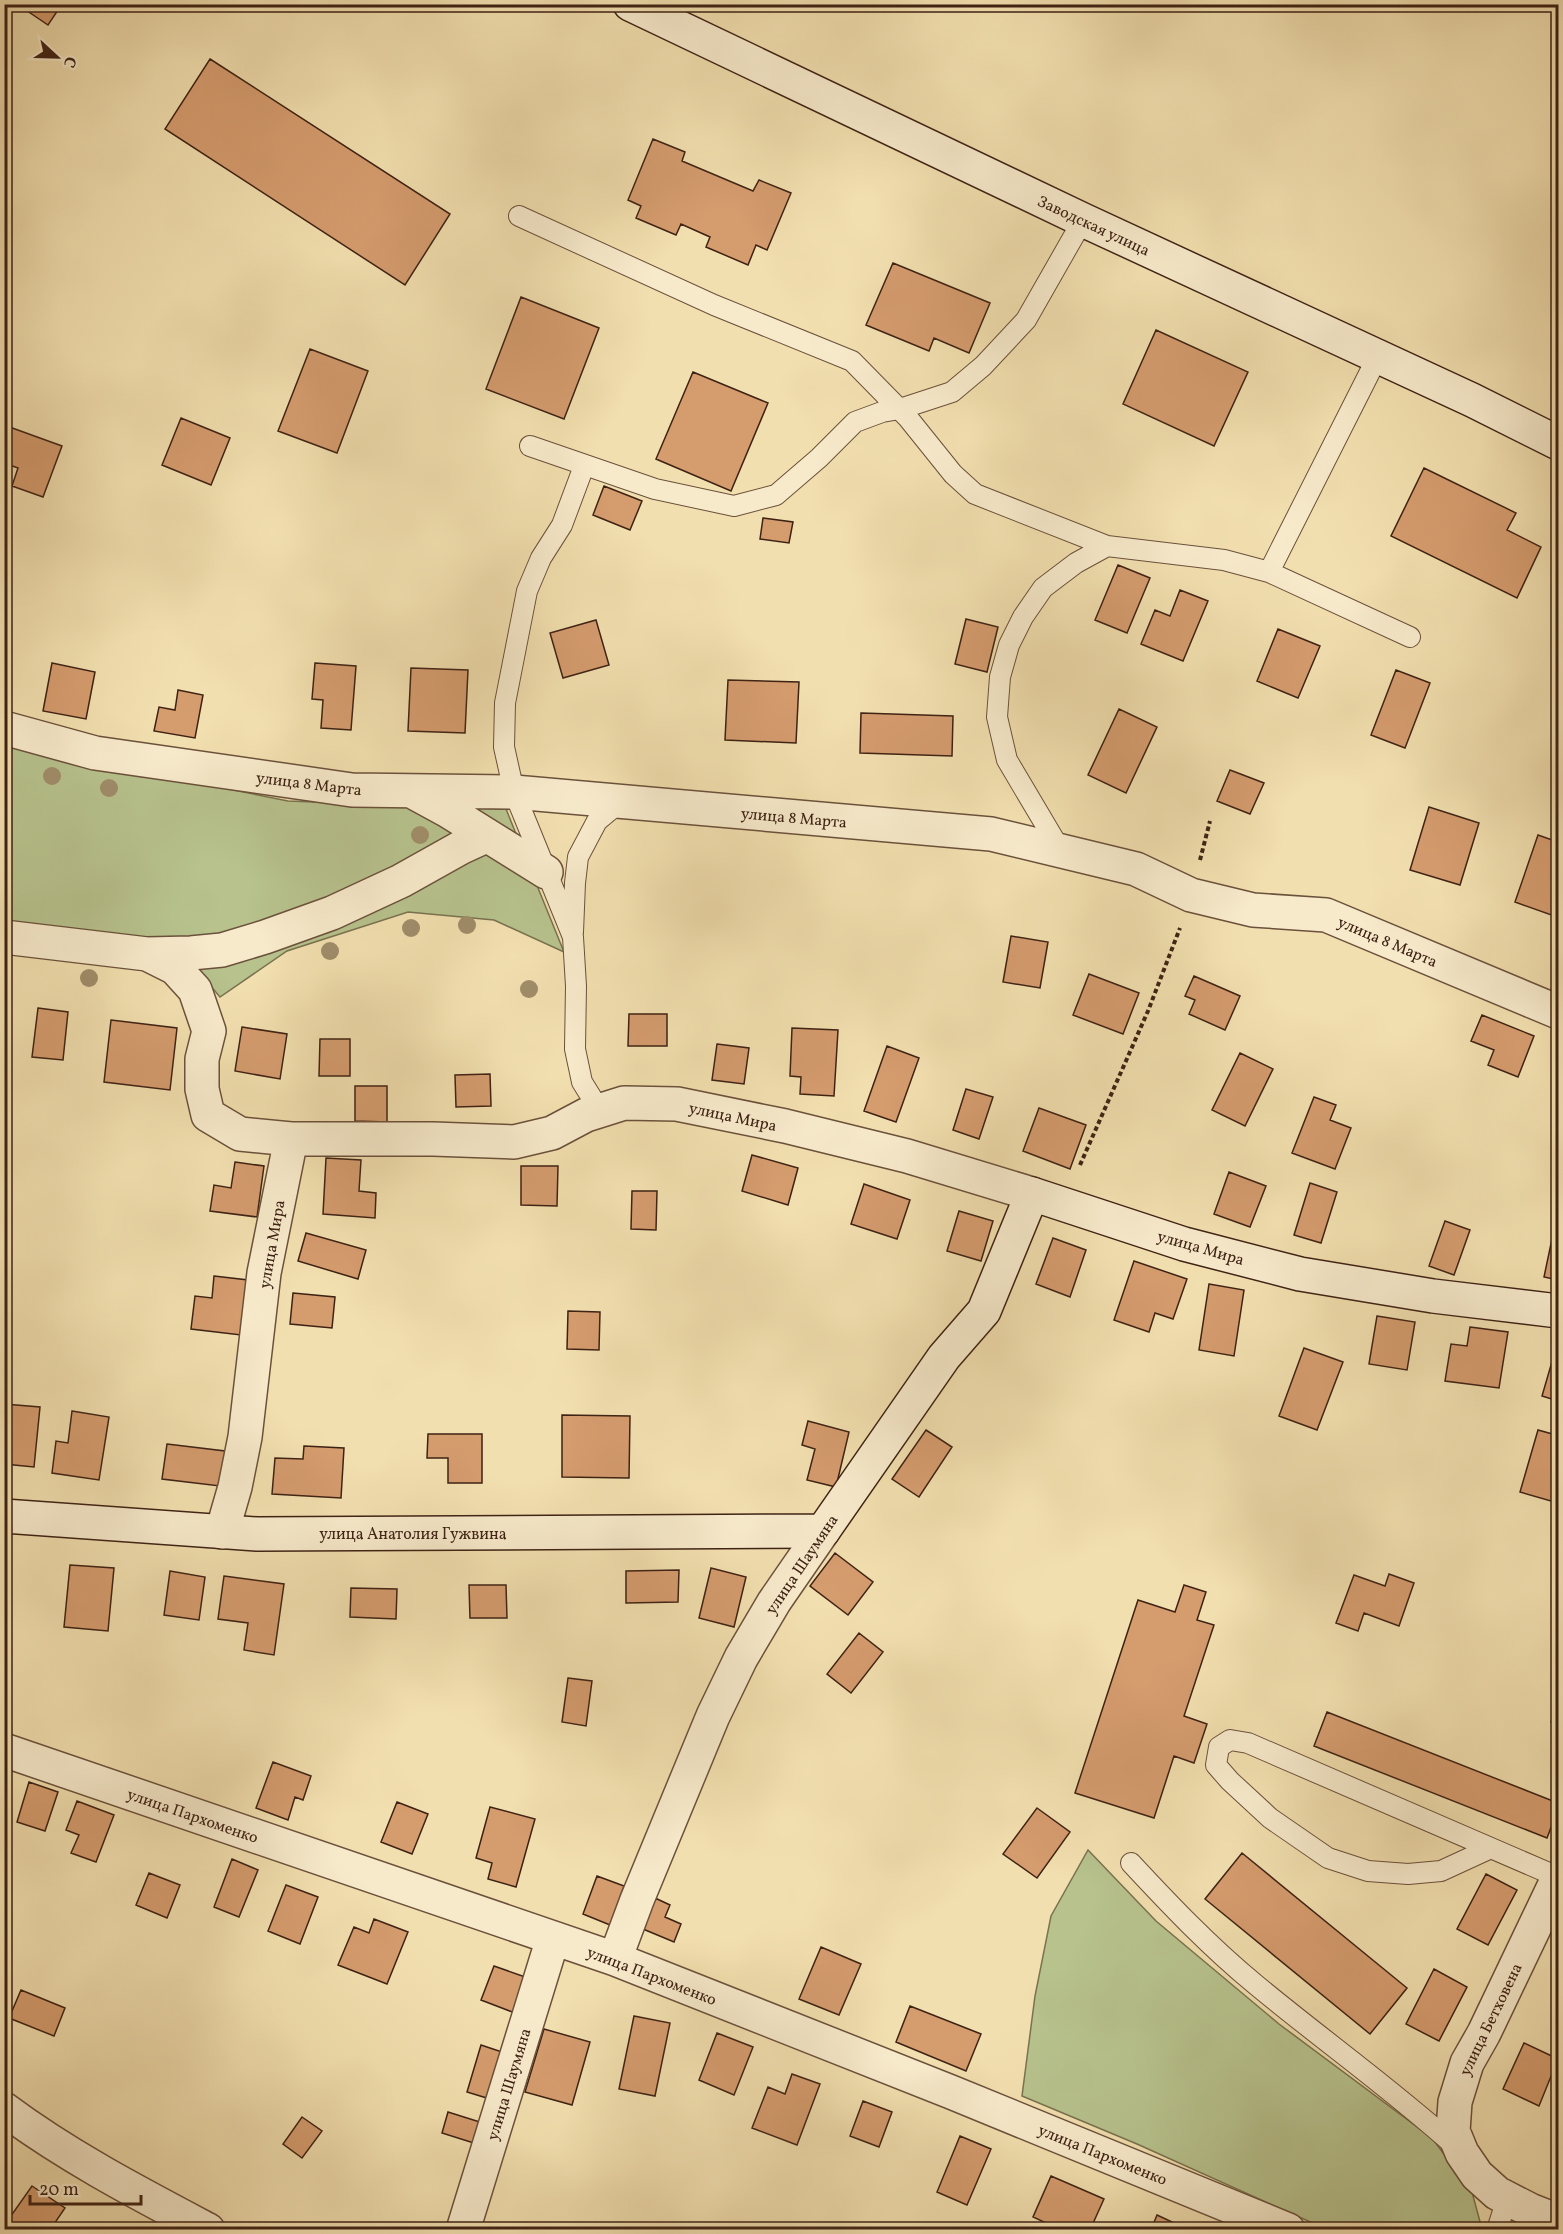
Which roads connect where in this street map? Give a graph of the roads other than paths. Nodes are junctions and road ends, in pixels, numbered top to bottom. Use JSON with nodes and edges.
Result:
{"nodes":[{"id":1,"x":630,"y":4,"type":"edge"},
{"id":2,"x":519,"y":216,"type":"dead end"},
{"id":3,"x":1083,"y":220,"type":"junction"},
{"id":4,"x":1378,"y":356,"type":"junction"},
{"id":5,"x":900,"y":409,"type":"junction"},
{"id":6,"x":1558,"y":443,"type":"edge"},
{"id":7,"x":530,"y":446,"type":"dead end"},
{"id":8,"x":584,"y":466,"type":"junction"},
{"id":9,"x":1107,"y":546,"type":"junction"},
{"id":10,"x":1269,"y":572,"type":"junction"},
{"id":11,"x":1410,"y":637,"type":"dead end"},
{"id":12,"x":4,"y":728,"type":"edge"},
{"id":13,"x":411,"y":791,"type":"junction"},
{"id":14,"x":514,"y":792,"type":"junction"},
{"id":15,"x":621,"y":801,"type":"junction"},
{"id":16,"x":486,"y":836,"type":"junction"},
{"id":17,"x":1061,"y":851,"type":"junction"},
{"id":18,"x":546,"y":872,"type":"junction"},
{"id":19,"x":4,"y":937,"type":"edge"},
{"id":20,"x":573,"y":937,"type":"junction"},
{"id":21,"x":147,"y":954,"type":"junction"},
{"id":22,"x":1558,"y":1012,"type":"edge"},
{"id":23,"x":600,"y":1111,"type":"junction"},
{"id":24,"x":291,"y":1139,"type":"junction"},
{"id":25,"x":1032,"y":1194,"type":"junction"},
{"id":26,"x":1558,"y":1311,"type":"edge"},
{"id":27,"x":4,"y":1516,"type":"edge"},
{"id":28,"x":823,"y":1531,"type":"junction"},
{"id":29,"x":222,"y":1532,"type":"junction"},
{"id":30,"x":4,"y":1750,"type":"edge"},
{"id":31,"x":1491,"y":1848,"type":"junction"},
{"id":32,"x":1131,"y":1863,"type":"dead end"},
{"id":33,"x":1558,"y":1878,"type":"edge"},
{"id":34,"x":553,"y":1938,"type":"junction"},
{"id":35,"x":615,"y":1959,"type":"junction"},
{"id":36,"x":1455,"y":2102,"type":"junction"},
{"id":37,"x":4,"y":2109,"type":"edge"},
{"id":38,"x":1420,"y":2115,"type":"junction"},
{"id":39,"x":1462,"y":2153,"type":"junction"},
{"id":40,"x":1507,"y":2199,"type":"junction"},
{"id":41,"x":1558,"y":2221,"type":"edge"},
{"id":42,"x":208,"y":2229,"type":"edge"},
{"id":43,"x":463,"y":2229,"type":"edge"},
{"id":44,"x":1288,"y":2229,"type":"edge"},
{"id":45,"x":1497,"y":2229,"type":"edge"}],
"edges":[{"from":1,"to":3,"type":"street","name":"Заводская улица"},
{"from":2,"to":5,"type":"lane"},
{"from":3,"to":4,"type":"street","name":"Заводская улица"},
{"from":3,"to":5,"type":"lane"},
{"from":4,"to":6,"type":"street","name":"Заводская улица"},
{"from":4,"to":10,"type":"lane"},
{"from":5,"to":8,"type":"lane"},
{"from":5,"to":9,"type":"lane"},
{"from":7,"to":8,"type":"lane"},
{"from":8,"to":14,"type":"lane"},
{"from":9,"to":10,"type":"lane"},
{"from":9,"to":17,"type":"lane"},
{"from":10,"to":11,"type":"lane"},
{"from":12,"to":13,"type":"street","name":"улица 8 Марта"},
{"from":13,"to":14,"type":"street","name":"улица 8 Марта"},
{"from":13,"to":16,"type":"street"},
{"from":14,"to":15,"type":"street","name":"улица 8 Марта"},
{"from":14,"to":18,"type":"lane"},
{"from":15,"to":17,"type":"street","name":"улица 8 Марта"},
{"from":15,"to":20,"type":"lane"},
{"from":16,"to":18,"type":"street"},
{"from":16,"to":21,"type":"street"},
{"from":17,"to":22,"type":"street","name":"улица 8 Марта"},
{"from":18,"to":20,"type":"lane"},
{"from":19,"to":21,"type":"street"},
{"from":20,"to":23,"type":"lane"},
{"from":21,"to":24,"type":"street"},
{"from":23,"to":24,"type":"street","name":"улица Мира"},
{"from":23,"to":25,"type":"street","name":"улица Мира"},
{"from":24,"to":29,"type":"street","name":"улица Мира"},
{"from":25,"to":26,"type":"street","name":"улица Мира"},
{"from":25,"to":28,"type":"street","name":"улица Шаумяна"},
{"from":27,"to":29,"type":"street","name":"улица Анатолия Гужвина"},
{"from":28,"to":29,"type":"street","name":"улица Анатолия Гужвина"},
{"from":28,"to":35,"type":"street","name":"улица Шаумяна"},
{"from":30,"to":34,"type":"street","name":"улица Пархоменко"},
{"from":31,"to":31,"type":"lane"},
{"from":31,"to":33,"type":"lane"},
{"from":32,"to":38,"type":"lane"},
{"from":33,"to":36,"type":"street","name":"улица Бетховена"},
{"from":34,"to":35,"type":"street","name":"улица Пархоменко"},
{"from":34,"to":43,"type":"street","name":"улица Шаумяна"},
{"from":35,"to":44,"type":"street","name":"улица Пархоменко"},
{"from":36,"to":38,"type":"lane"},
{"from":36,"to":39,"type":"street","name":"улица Бетховена"},
{"from":37,"to":42,"type":"street"},
{"from":38,"to":39,"type":"lane"},
{"from":39,"to":40,"type":"street","name":"улица Бетховена"},
{"from":40,"to":41,"type":"street","name":"улица Бетховена"},
{"from":40,"to":45,"type":"lane"}]}
